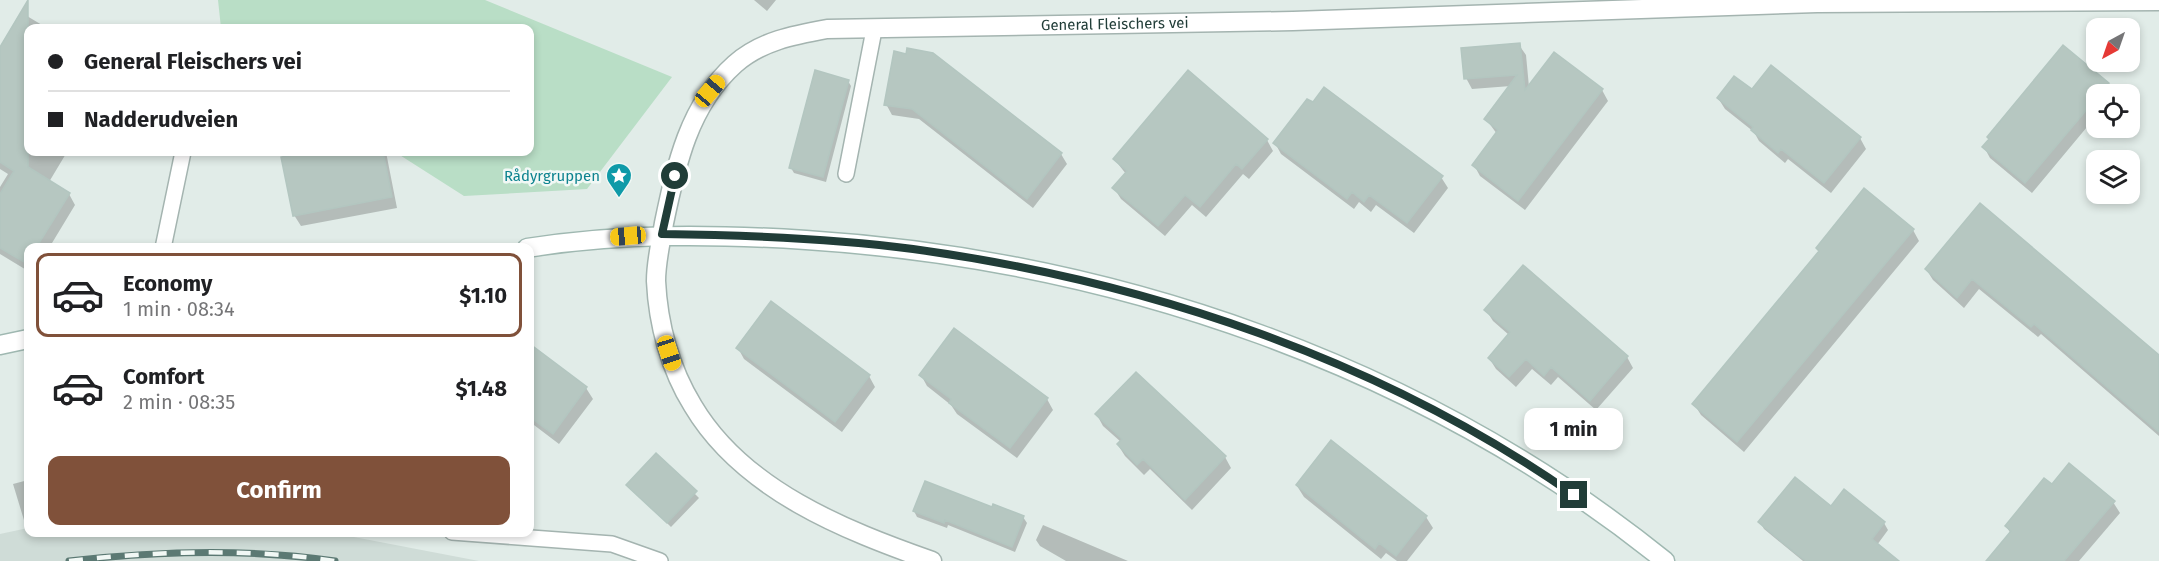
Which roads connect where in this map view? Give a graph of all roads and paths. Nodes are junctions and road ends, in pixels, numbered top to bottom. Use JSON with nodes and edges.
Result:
{"nodes":[{"id":1,"x":2159,"y":1,"type":"edge"},
{"id":2,"x":874,"y":30,"type":"junction"},
{"id":3,"x":182,"y":156,"type":"edge"},
{"id":4,"x":846,"y":174,"type":"dead end"},
{"id":5,"x":662,"y":234,"type":"junction"},
{"id":6,"x":164,"y":243,"type":"edge"},
{"id":7,"x":534,"y":247,"type":"edge"},
{"id":8,"x":24,"y":340,"type":"edge"},
{"id":9,"x":0,"y":345,"type":"edge"},
{"id":10,"x":519,"y":537,"type":"edge"},
{"id":11,"x":660,"y":561,"type":"edge"},
{"id":12,"x":932,"y":561,"type":"edge"},
{"id":13,"x":1665,"y":561,"type":"edge"}],
"edges":[{"from":1,"to":2,"type":"street","name":"General Fleischers vei"},
{"from":2,"to":4,"type":"lane"},
{"from":2,"to":5,"type":"street","name":"General Fleischers vei"},
{"from":3,"to":6,"type":"lane"},
{"from":5,"to":7,"type":"street"},
{"from":5,"to":12,"type":"street","name":"General Fleischers vei"},
{"from":5,"to":13,"type":"street"},
{"from":8,"to":9,"type":"street"},
{"from":10,"to":11,"type":"lane"}]}
